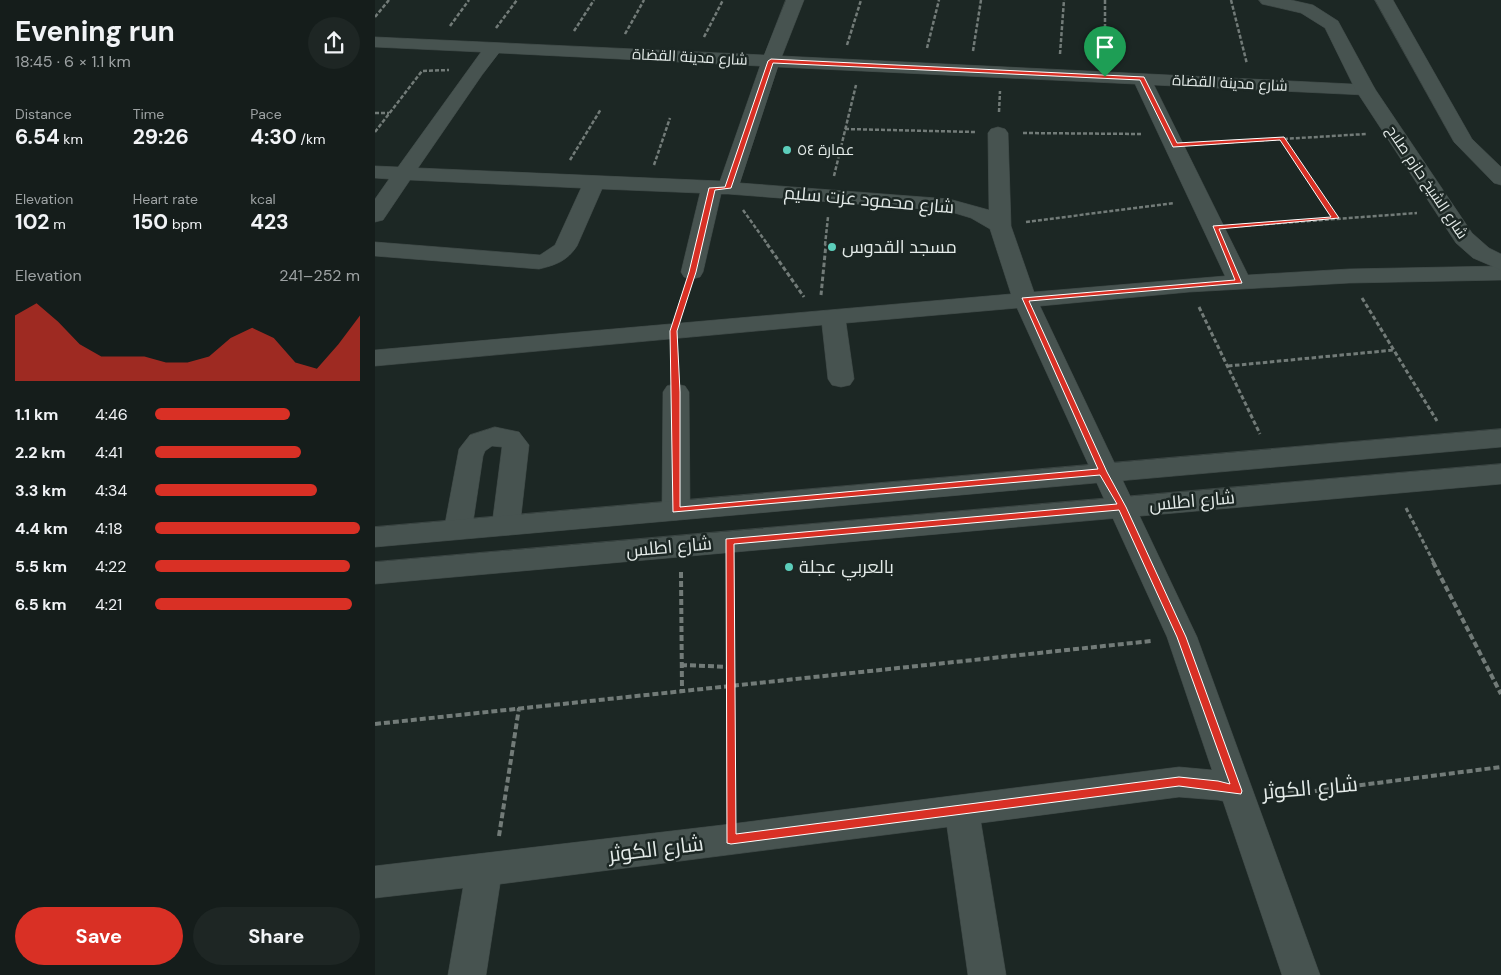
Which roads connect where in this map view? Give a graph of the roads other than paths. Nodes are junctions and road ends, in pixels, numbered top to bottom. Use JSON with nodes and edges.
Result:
{"nodes":[{"id":1,"x":795,"y":0,"type":"edge"},
{"id":2,"x":1268,"y":0,"type":"edge"},
{"id":3,"x":1366,"y":0,"type":"edge"},
{"id":4,"x":1384,"y":0,"type":"edge"},
{"id":5,"x":1393,"y":17,"type":"junction"},
{"id":6,"x":375,"y":42,"type":"edge"},
{"id":7,"x":488,"y":47,"type":"junction"},
{"id":8,"x":771,"y":61,"type":"junction"},
{"id":9,"x":1142,"y":79,"type":"junction"},
{"id":10,"x":1365,"y":89,"type":"junction"},
{"id":11,"x":998,"y":133,"type":"road end"},
{"id":12,"x":375,"y":172,"type":"edge"},
{"id":13,"x":405,"y":173,"type":"junction"},
{"id":14,"x":1501,"y":179,"type":"edge"},
{"id":15,"x":594,"y":182,"type":"junction"},
{"id":16,"x":720,"y":188,"type":"junction"},
{"id":17,"x":375,"y":215,"type":"edge"},
{"id":18,"x":1000,"y":226,"type":"junction"},
{"id":19,"x":375,"y":248,"type":"edge"},
{"id":20,"x":1501,"y":263,"type":"edge"},
{"id":21,"x":692,"y":272,"type":"road end"},
{"id":22,"x":1501,"y":273,"type":"edge"},
{"id":23,"x":1239,"y":281,"type":"junction"},
{"id":24,"x":1025,"y":299,"type":"junction"},
{"id":25,"x":826,"y":317,"type":"junction"},
{"id":26,"x":375,"y":358,"type":"edge"},
{"id":27,"x":841,"y":379,"type":"dead end"},
{"id":28,"x":676,"y":392,"type":"road end"},
{"id":29,"x":1501,"y":438,"type":"edge"},
{"id":30,"x":1103,"y":472,"type":"junction"},
{"id":31,"x":1501,"y":474,"type":"edge"},
{"id":32,"x":1122,"y":507,"type":"junction"},
{"id":33,"x":676,"y":510,"type":"junction"},
{"id":34,"x":506,"y":525,"type":"junction"},
{"id":35,"x":458,"y":529,"type":"junction"},
{"id":36,"x":375,"y":537,"type":"edge"},
{"id":37,"x":375,"y":574,"type":"edge"},
{"id":38,"x":1237,"y":791,"type":"junction"},
{"id":39,"x":962,"y":810,"type":"junction"},
{"id":40,"x":489,"y":869,"type":"junction"},
{"id":41,"x":375,"y":882,"type":"edge"},
{"id":42,"x":467,"y":975,"type":"edge"},
{"id":43,"x":987,"y":975,"type":"edge"},
{"id":44,"x":1301,"y":975,"type":"edge"}],
"edges":[{"from":1,"to":8,"type":"street"},
{"from":2,"to":10,"type":"street","name":"شارع الشيخ حازم صلاح"},
{"from":3,"to":5,"type":"street"},
{"from":4,"to":5,"type":"street"},
{"from":5,"to":14,"type":"street"},
{"from":6,"to":7,"type":"street","name":"شارع مدينة القضاة"},
{"from":7,"to":8,"type":"street","name":"شارع مدينة القضاة"},
{"from":7,"to":13,"type":"street"},
{"from":8,"to":9,"type":"street","name":"شارع مدينة القضاة"},
{"from":8,"to":16,"type":"street"},
{"from":9,"to":10,"type":"street","name":"شارع مدينة القضاة"},
{"from":9,"to":23,"type":"street"},
{"from":10,"to":20,"type":"street","name":"شارع الشيخ حازم صلاح"},
{"from":11,"to":18,"type":"street"},
{"from":12,"to":13,"type":"street","name":"شارع محمود عزت سليم"},
{"from":13,"to":15,"type":"street","name":"شارع محمود عزت سليم"},
{"from":13,"to":17,"type":"street"},
{"from":15,"to":16,"type":"street","name":"شارع محمود عزت سليم"},
{"from":15,"to":19,"type":"street"},
{"from":16,"to":18,"type":"street","name":"شارع محمود عزت سليم"},
{"from":16,"to":21,"type":"street"},
{"from":18,"to":24,"type":"street"},
{"from":22,"to":23,"type":"street"},
{"from":23,"to":24,"type":"street"},
{"from":24,"to":25,"type":"street"},
{"from":24,"to":30,"type":"street"},
{"from":25,"to":26,"type":"street"},
{"from":25,"to":27,"type":"street"},
{"from":28,"to":33,"type":"street"},
{"from":29,"to":30,"type":"street","name":"شارع اطلس"},
{"from":30,"to":32,"type":"street"},
{"from":30,"to":33,"type":"street","name":"شارع اطلس"},
{"from":31,"to":32,"type":"street","name":"شارع اطلس"},
{"from":32,"to":37,"type":"street","name":"شارع اطلس"},
{"from":32,"to":38,"type":"street"},
{"from":33,"to":34,"type":"street","name":"شارع اطلس"},
{"from":34,"to":35,"type":"street","name":"شارع اطلس"},
{"from":34,"to":35,"type":"street"},
{"from":35,"to":36,"type":"street","name":"شارع اطلس"},
{"from":38,"to":39,"type":"street","name":"شارع الكوثر"},
{"from":38,"to":44,"type":"street"},
{"from":39,"to":40,"type":"street","name":"شارع الكوثر"},
{"from":39,"to":43,"type":"street"},
{"from":40,"to":41,"type":"street","name":"شارع الكوثر"},
{"from":40,"to":42,"type":"street"}]}
